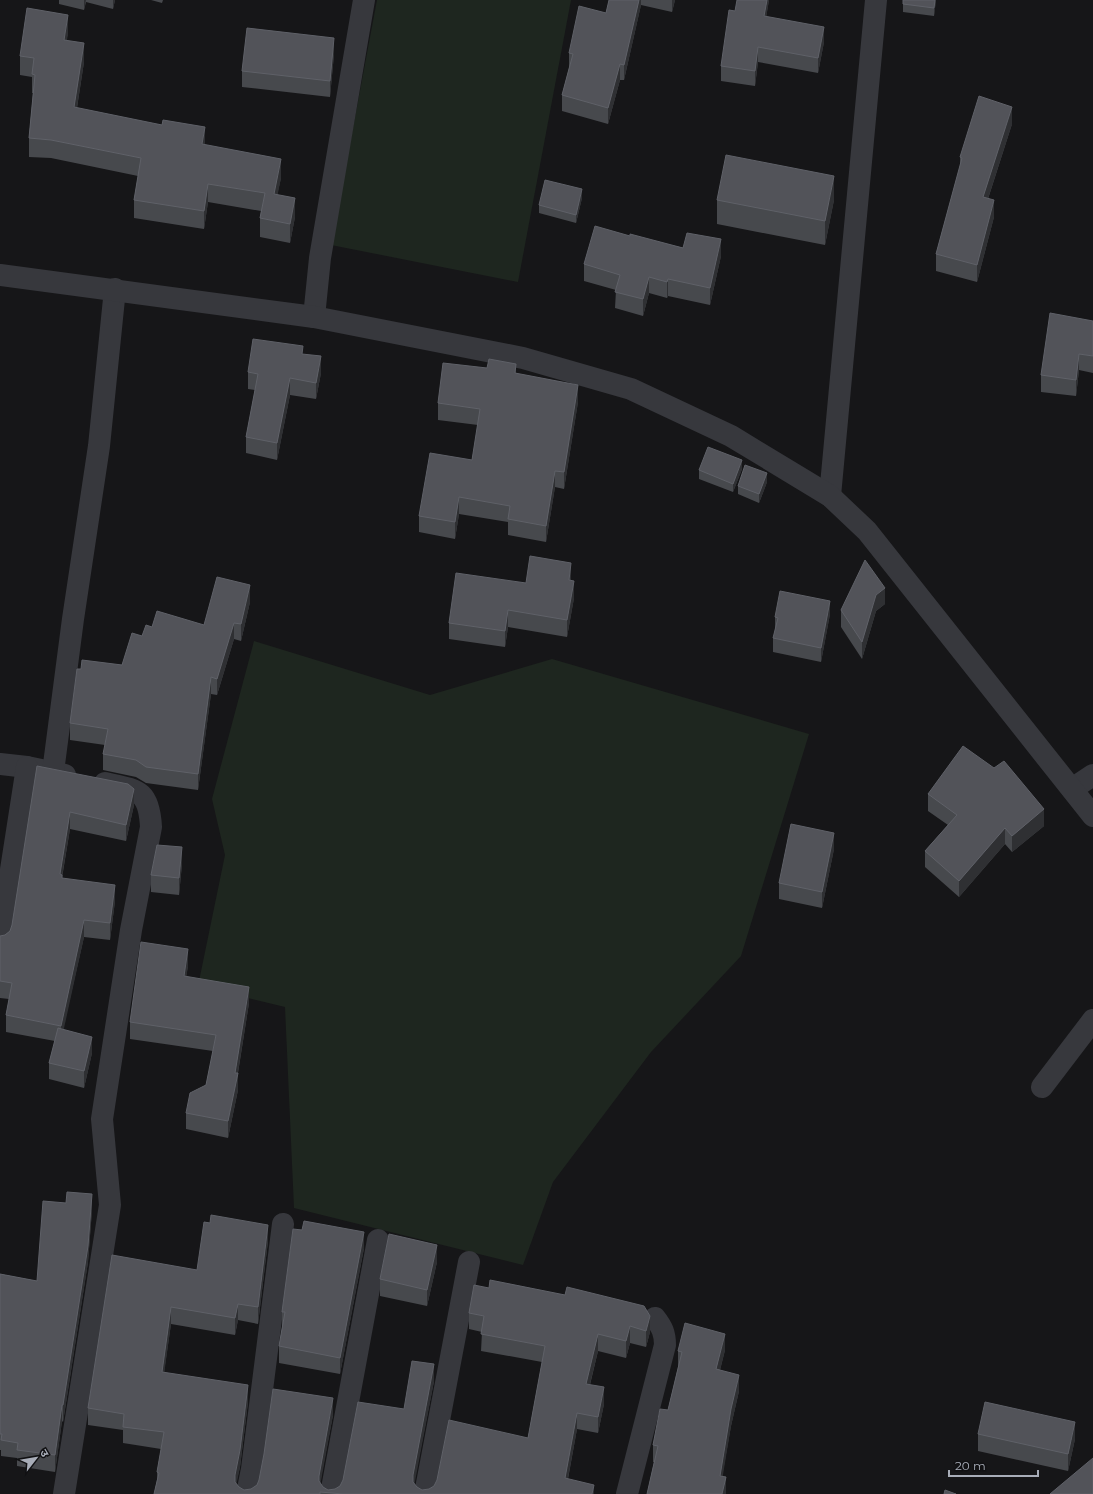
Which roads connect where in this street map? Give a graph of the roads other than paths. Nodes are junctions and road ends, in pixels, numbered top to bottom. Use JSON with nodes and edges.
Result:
{"nodes":[{"id":1,"x":364,"y":0,"type":"edge"},
{"id":2,"x":876,"y":0,"type":"edge"},
{"id":3,"x":0,"y":275,"type":"edge"},
{"id":4,"x":115,"y":289,"type":"junction"},
{"id":5,"x":314,"y":317,"type":"junction"},
{"id":6,"x":830,"y":496,"type":"junction"},
{"id":7,"x":0,"y":764,"type":"edge"},
{"id":8,"x":27,"y":767,"type":"junction"},
{"id":9,"x":53,"y":772,"type":"junction"},
{"id":10,"x":1093,"y":775,"type":"edge"},
{"id":11,"x":1072,"y":789,"type":"junction"},
{"id":12,"x":1093,"y":816,"type":"edge"},
{"id":13,"x":0,"y":940,"type":"edge"},
{"id":14,"x":1093,"y":1020,"type":"edge"},
{"id":15,"x":1042,"y":1087,"type":"dead end"},
{"id":16,"x":283,"y":1224,"type":"dead end"},
{"id":17,"x":378,"y":1240,"type":"dead end"},
{"id":18,"x":469,"y":1262,"type":"dead end"},
{"id":19,"x":655,"y":1318,"type":"dead end"},
{"id":20,"x":64,"y":1494,"type":"edge"},
{"id":21,"x":247,"y":1494,"type":"edge"},
{"id":22,"x":331,"y":1494,"type":"edge"},
{"id":23,"x":425,"y":1494,"type":"edge"},
{"id":24,"x":627,"y":1494,"type":"edge"}],
"edges":[{"from":1,"to":5,"type":"street"},
{"from":2,"to":6,"type":"street"},
{"from":3,"to":4,"type":"street"},
{"from":4,"to":5,"type":"street"},
{"from":4,"to":9,"type":"street"},
{"from":5,"to":6,"type":"street"},
{"from":6,"to":11,"type":"street"},
{"from":7,"to":8,"type":"street"},
{"from":8,"to":9,"type":"street"},
{"from":8,"to":13,"type":"street"},
{"from":9,"to":20,"type":"street"},
{"from":10,"to":11,"type":"street"},
{"from":11,"to":12,"type":"street"},
{"from":14,"to":15,"type":"street"},
{"from":16,"to":21,"type":"street"},
{"from":17,"to":22,"type":"street"},
{"from":18,"to":23,"type":"street"},
{"from":19,"to":24,"type":"street"}]}
